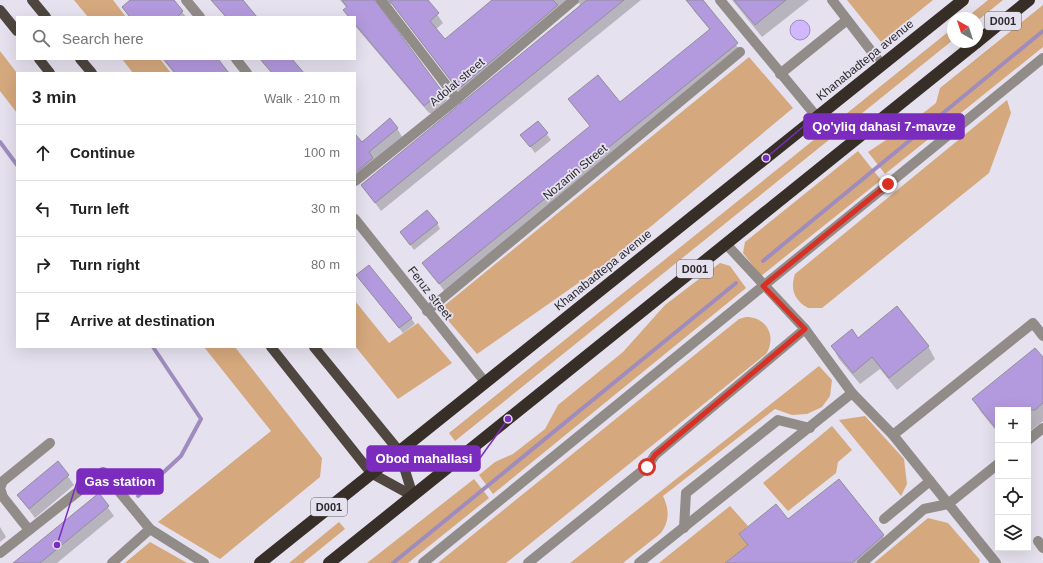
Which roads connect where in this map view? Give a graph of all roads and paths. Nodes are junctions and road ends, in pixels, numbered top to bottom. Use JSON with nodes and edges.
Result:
{"nodes":[{"id":1,"x":32,"y":0,"type":"edge"},
{"id":2,"x":186,"y":0,"type":"edge"},
{"id":3,"x":381,"y":0,"type":"edge"},
{"id":4,"x":574,"y":0,"type":"edge"},
{"id":5,"x":720,"y":0,"type":"edge"},
{"id":6,"x":832,"y":0,"type":"edge"},
{"id":7,"x":963,"y":0,"type":"edge"},
{"id":8,"x":1029,"y":0,"type":"edge"},
{"id":9,"x":562,"y":4,"type":"edge"},
{"id":10,"x":0,"y":10,"type":"edge"},
{"id":11,"x":45,"y":16,"type":"edge"},
{"id":12,"x":199,"y":16,"type":"edge"},
{"id":13,"x":847,"y":20,"type":"junction"},
{"id":14,"x":16,"y":30,"type":"edge"},
{"id":15,"x":983,"y":37,"type":"edge"},
{"id":16,"x":970,"y":48,"type":"edge"},
{"id":17,"x":740,"y":52,"type":"dead end"},
{"id":18,"x":1043,"y":58,"type":"edge"},
{"id":19,"x":40,"y":60,"type":"edge"},
{"id":20,"x":81,"y":60,"type":"edge"},
{"id":21,"x":237,"y":60,"type":"edge"},
{"id":22,"x":882,"y":65,"type":"junction"},
{"id":23,"x":49,"y":72,"type":"edge"},
{"id":24,"x":91,"y":72,"type":"edge"},
{"id":25,"x":246,"y":72,"type":"edge"},
{"id":26,"x":780,"y":74,"type":"junction"},
{"id":27,"x":457,"y":99,"type":"junction"},
{"id":28,"x":817,"y":117,"type":"junction"},
{"id":29,"x":356,"y":180,"type":"edge"},
{"id":30,"x":356,"y":220,"type":"edge"},
{"id":31,"x":726,"y":244,"type":"junction"},
{"id":32,"x":763,"y":286,"type":"junction"},
{"id":33,"x":427,"y":311,"type":"junction"},
{"id":34,"x":805,"y":329,"type":"junction"},
{"id":35,"x":1043,"y":336,"type":"edge"},
{"id":36,"x":272,"y":348,"type":"edge"},
{"id":37,"x":315,"y":348,"type":"edge"},
{"id":38,"x":485,"y":382,"type":"junction"},
{"id":39,"x":852,"y":393,"type":"junction"},
{"id":40,"x":810,"y":428,"type":"junction"},
{"id":41,"x":1043,"y":428,"type":"edge"},
{"id":42,"x":893,"y":435,"type":"junction"},
{"id":43,"x":1031,"y":438,"type":"edge"},
{"id":44,"x":50,"y":443,"type":"dead end"},
{"id":45,"x":399,"y":451,"type":"junction"},
{"id":46,"x":995,"y":466,"type":"edge"},
{"id":47,"x":371,"y":473,"type":"junction"},
{"id":48,"x":930,"y":481,"type":"junction"},
{"id":49,"x":413,"y":496,"type":"junction"},
{"id":50,"x":948,"y":504,"type":"junction"},
{"id":51,"x":884,"y":519,"type":"dead end"},
{"id":52,"x":684,"y":528,"type":"junction"},
{"id":53,"x":150,"y":529,"type":"junction"},
{"id":54,"x":29,"y":530,"type":"junction"},
{"id":55,"x":0,"y":553,"type":"edge"},
{"id":56,"x":112,"y":563,"type":"edge"},
{"id":57,"x":204,"y":563,"type":"edge"},
{"id":58,"x":260,"y":563,"type":"edge"},
{"id":59,"x":329,"y":563,"type":"edge"},
{"id":60,"x":424,"y":563,"type":"edge"},
{"id":61,"x":528,"y":563,"type":"edge"},
{"id":62,"x":640,"y":563,"type":"edge"},
{"id":63,"x":862,"y":563,"type":"edge"},
{"id":64,"x":996,"y":563,"type":"edge"}],
"edges":[{"from":1,"to":11,"type":"main road"},
{"from":2,"to":12,"type":"street"},
{"from":3,"to":27,"type":"street"},
{"from":4,"to":9,"type":"street","name":"Adolat street"},
{"from":5,"to":26,"type":"street"},
{"from":6,"to":13,"type":"street"},
{"from":7,"to":22,"type":"highway","name":"Khanabadtepa avenue","number":"D001"},
{"from":8,"to":15,"type":"highway","number":"D001"},
{"from":9,"to":27,"type":"street","name":"Adolat street"},
{"from":10,"to":14,"type":"main road"},
{"from":13,"to":22,"type":"street"},
{"from":13,"to":26,"type":"street"},
{"from":16,"to":31,"type":"highway","number":"D001"},
{"from":17,"to":33,"type":"street","name":"Nozanin Street"},
{"from":18,"to":32,"type":"street"},
{"from":19,"to":23,"type":"main road"},
{"from":20,"to":24,"type":"main road"},
{"from":21,"to":25,"type":"street"},
{"from":22,"to":28,"type":"highway","name":"Khanabadtepa avenue","number":"D001"},
{"from":26,"to":28,"type":"street"},
{"from":27,"to":29,"type":"street","name":"Adolat street"},
{"from":28,"to":38,"type":"highway","name":"Khanabadtepa avenue","number":"D001"},
{"from":30,"to":33,"type":"street","name":"Feruz street"},
{"from":31,"to":32,"type":"street"},
{"from":31,"to":49,"type":"highway","number":"D001"},
{"from":32,"to":34,"type":"street"},
{"from":32,"to":60,"type":"street"},
{"from":33,"to":38,"type":"street","name":"Feruz street"},
{"from":34,"to":39,"type":"street"},
{"from":34,"to":61,"type":"street"},
{"from":35,"to":42,"type":"street"},
{"from":36,"to":47,"type":"main road"},
{"from":37,"to":45,"type":"main road"},
{"from":38,"to":45,"type":"highway","name":"Khanabadtepa avenue","number":"D001"},
{"from":39,"to":40,"type":"street"},
{"from":39,"to":42,"type":"street"},
{"from":40,"to":52,"type":"street"},
{"from":40,"to":52,"type":"street"},
{"from":41,"to":43,"type":"street"},
{"from":42,"to":48,"type":"street"},
{"from":44,"to":54,"type":"street"},
{"from":45,"to":47,"type":"highway","name":"Khanabadtepa avenue","number":"D001"},
{"from":45,"to":49,"type":"main road"},
{"from":46,"to":50,"type":"street"},
{"from":47,"to":49,"type":"main road"},
{"from":47,"to":58,"type":"highway","name":"Khanabadtepa avenue","number":"D001"},
{"from":48,"to":50,"type":"street"},
{"from":48,"to":51,"type":"street"},
{"from":49,"to":59,"type":"highway","number":"D001"},
{"from":50,"to":63,"type":"street"},
{"from":50,"to":64,"type":"street"},
{"from":52,"to":62,"type":"street"},
{"from":53,"to":54,"type":"street"},
{"from":53,"to":56,"type":"street"},
{"from":53,"to":57,"type":"street"},
{"from":54,"to":55,"type":"street"}]}
